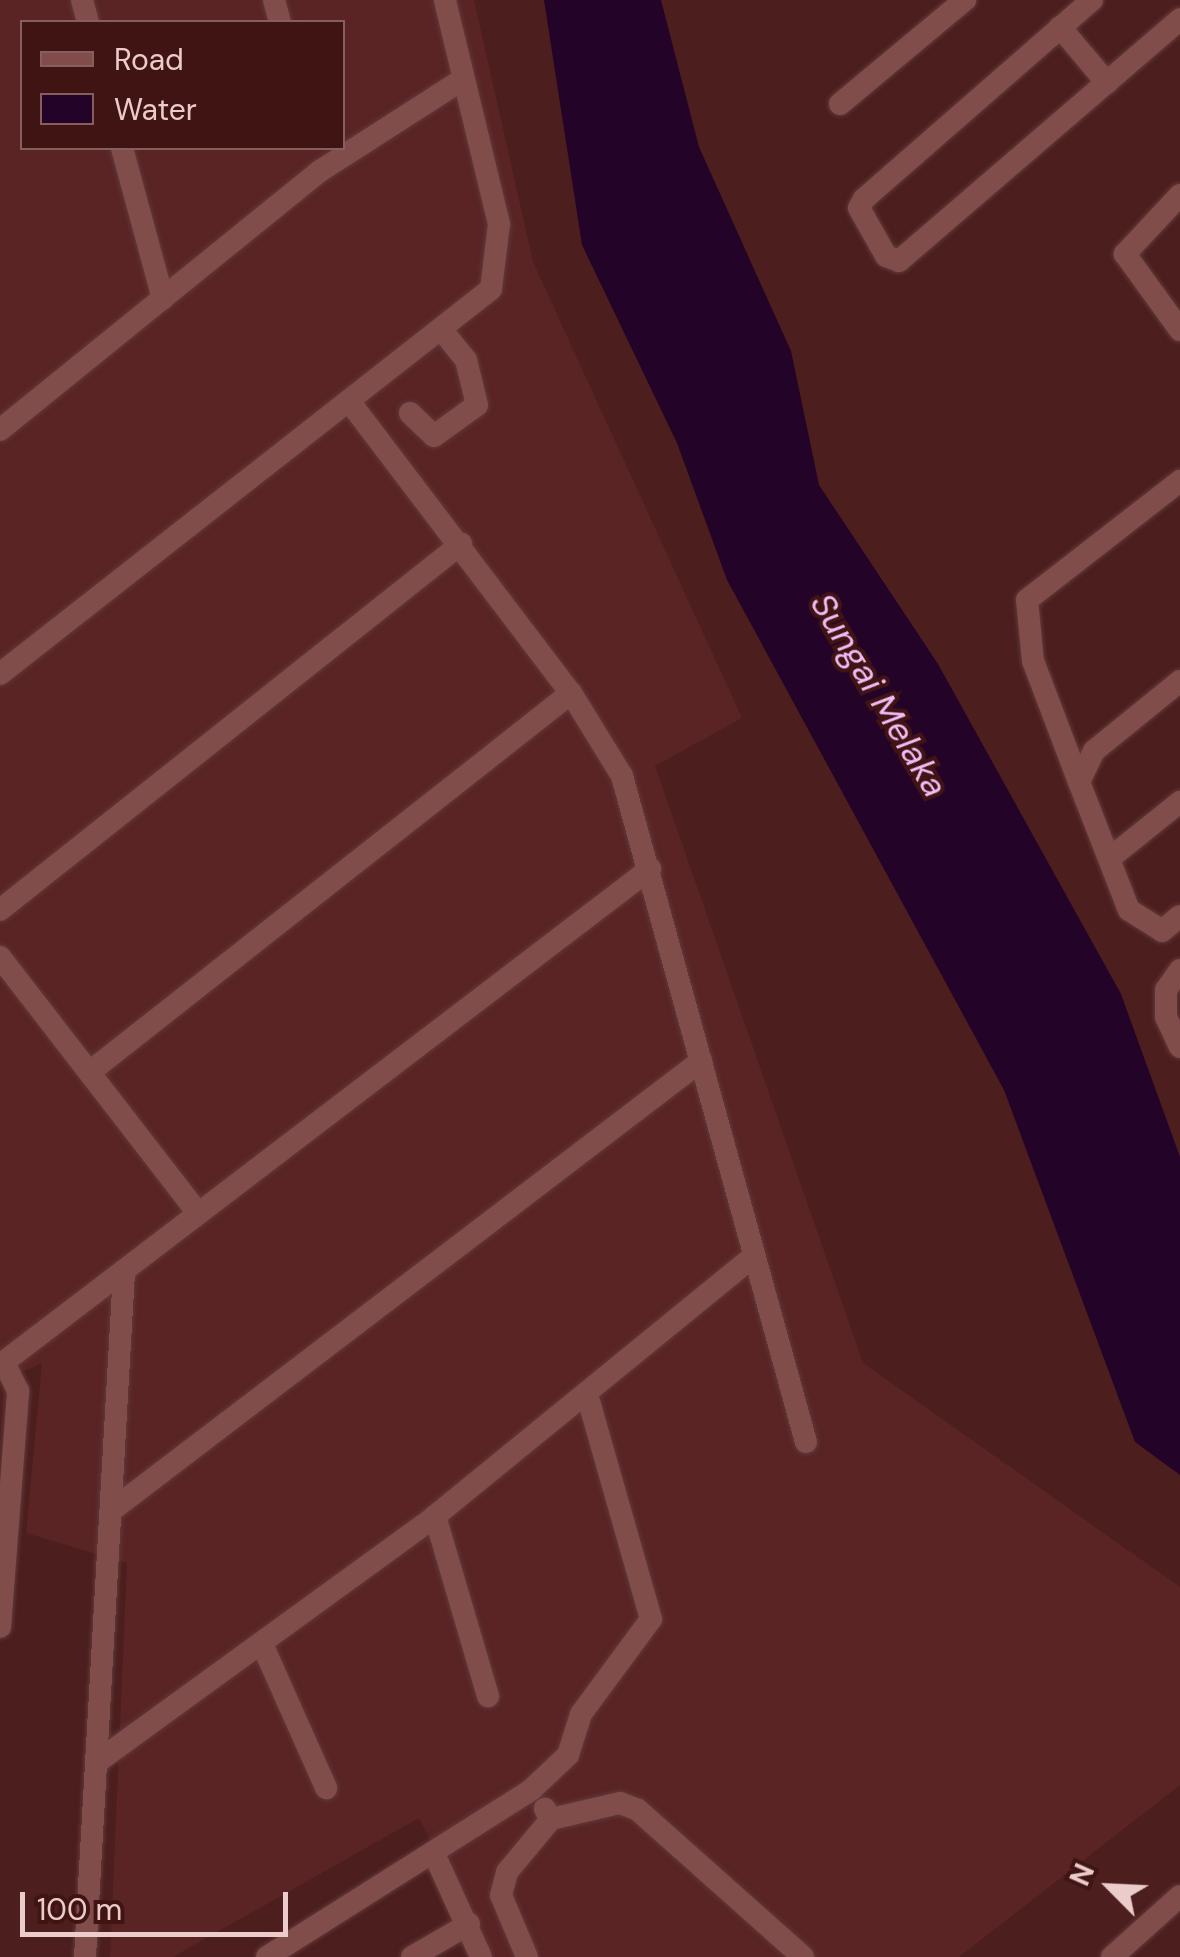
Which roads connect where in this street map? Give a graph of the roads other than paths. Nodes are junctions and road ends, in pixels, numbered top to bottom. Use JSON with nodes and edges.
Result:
{"nodes":[{"id":1,"x":445,"y":0,"type":"edge"},
{"id":2,"x":966,"y":0,"type":"edge"},
{"id":3,"x":1092,"y":0,"type":"edge"},
{"id":4,"x":1180,"y":19,"type":"edge"},
{"id":5,"x":1060,"y":28,"type":"junction"},
{"id":6,"x":462,"y":80,"type":"junction"},
{"id":7,"x":1107,"y":83,"type":"junction"},
{"id":8,"x":840,"y":104,"type":"dead end"},
{"id":9,"x":123,"y":150,"type":"edge"},
{"id":10,"x":315,"y":150,"type":"edge"},
{"id":11,"x":320,"y":171,"type":"junction"},
{"id":12,"x":1180,"y":195,"type":"edge"},
{"id":13,"x":163,"y":299,"type":"junction"},
{"id":14,"x":1178,"y":321,"type":"edge"},
{"id":15,"x":441,"y":328,"type":"junction"},
{"id":16,"x":349,"y":401,"type":"junction"},
{"id":17,"x":410,"y":413,"type":"dead end"},
{"id":18,"x":0,"y":430,"type":"edge"},
{"id":19,"x":1180,"y":481,"type":"edge"},
{"id":20,"x":460,"y":544,"type":"junction"},
{"id":21,"x":0,"y":674,"type":"edge"},
{"id":22,"x":1180,"y":681,"type":"edge"},
{"id":23,"x":571,"y":693,"type":"junction"},
{"id":24,"x":1080,"y":782,"type":"junction"},
{"id":25,"x":1180,"y":802,"type":"edge"},
{"id":26,"x":1110,"y":858,"type":"junction"},
{"id":27,"x":650,"y":868,"type":"junction"},
{"id":28,"x":0,"y":910,"type":"edge"},
{"id":29,"x":1180,"y":916,"type":"edge"},
{"id":30,"x":0,"y":957,"type":"edge"},
{"id":31,"x":1180,"y":970,"type":"edge"},
{"id":32,"x":1180,"y":1046,"type":"edge"},
{"id":33,"x":701,"y":1061,"type":"junction"},
{"id":34,"x":91,"y":1071,"type":"junction"},
{"id":35,"x":198,"y":1213,"type":"junction"},
{"id":36,"x":748,"y":1261,"type":"junction"},
{"id":37,"x":124,"y":1273,"type":"junction"},
{"id":38,"x":2,"y":1363,"type":"edge"},
{"id":39,"x":587,"y":1394,"type":"junction"},
{"id":40,"x":806,"y":1442,"type":"dead end"},
{"id":41,"x":116,"y":1508,"type":"junction"},
{"id":42,"x":435,"y":1516,"type":"junction"},
{"id":43,"x":0,"y":1627,"type":"edge"},
{"id":44,"x":262,"y":1644,"type":"junction"},
{"id":45,"x":488,"y":1696,"type":"dead end"},
{"id":46,"x":97,"y":1762,"type":"junction"},
{"id":47,"x":326,"y":1788,"type":"dead end"},
{"id":48,"x":531,"y":1790,"type":"junction"},
{"id":49,"x":550,"y":1818,"type":"junction"},
{"id":50,"x":435,"y":1856,"type":"junction"},
{"id":51,"x":1180,"y":1896,"type":"edge"},
{"id":52,"x":469,"y":1924,"type":"junction"},
{"id":53,"x":85,"y":1957,"type":"edge"},
{"id":54,"x":266,"y":1957,"type":"edge"},
{"id":55,"x":412,"y":1957,"type":"edge"},
{"id":56,"x":481,"y":1957,"type":"edge"},
{"id":57,"x":528,"y":1957,"type":"edge"},
{"id":58,"x":803,"y":1957,"type":"edge"},
{"id":59,"x":1112,"y":1957,"type":"edge"}],
"edges":[{"from":1,"to":6,"type":"street"},
{"from":2,"to":8,"type":"street"},
{"from":3,"to":5,"type":"street"},
{"from":4,"to":7,"type":"street"},
{"from":5,"to":7,"type":"street"},
{"from":5,"to":7,"type":"street"},
{"from":6,"to":11,"type":"street"},
{"from":6,"to":15,"type":"street"},
{"from":9,"to":13,"type":"street"},
{"from":10,"to":11,"type":"street"},
{"from":11,"to":13,"type":"street"},
{"from":12,"to":14,"type":"street"},
{"from":13,"to":18,"type":"street"},
{"from":15,"to":16,"type":"street"},
{"from":15,"to":17,"type":"street"},
{"from":16,"to":20,"type":"street"},
{"from":16,"to":21,"type":"street"},
{"from":19,"to":24,"type":"street"},
{"from":20,"to":23,"type":"street"},
{"from":20,"to":28,"type":"street"},
{"from":22,"to":24,"type":"street"},
{"from":23,"to":27,"type":"street"},
{"from":23,"to":34,"type":"street"},
{"from":24,"to":26,"type":"street"},
{"from":25,"to":26,"type":"street"},
{"from":26,"to":29,"type":"street"},
{"from":27,"to":33,"type":"street"},
{"from":27,"to":35,"type":"street"},
{"from":30,"to":34,"type":"street"},
{"from":31,"to":32,"type":"street"},
{"from":33,"to":36,"type":"street"},
{"from":33,"to":41,"type":"street"},
{"from":34,"to":35,"type":"street"},
{"from":35,"to":37,"type":"street"},
{"from":36,"to":39,"type":"street"},
{"from":36,"to":40,"type":"street"},
{"from":37,"to":38,"type":"street"},
{"from":37,"to":41,"type":"street"},
{"from":38,"to":43,"type":"street"},
{"from":39,"to":42,"type":"street"},
{"from":39,"to":48,"type":"street"},
{"from":41,"to":46,"type":"street"},
{"from":42,"to":44,"type":"street"},
{"from":42,"to":45,"type":"street"},
{"from":44,"to":46,"type":"street"},
{"from":44,"to":47,"type":"street"},
{"from":46,"to":53,"type":"street"},
{"from":48,"to":49,"type":"street"},
{"from":48,"to":50,"type":"street"},
{"from":49,"to":57,"type":"street"},
{"from":49,"to":58,"type":"street"},
{"from":50,"to":52,"type":"street"},
{"from":50,"to":54,"type":"street"},
{"from":51,"to":59,"type":"street"},
{"from":52,"to":55,"type":"street"},
{"from":52,"to":56,"type":"street"}]}
